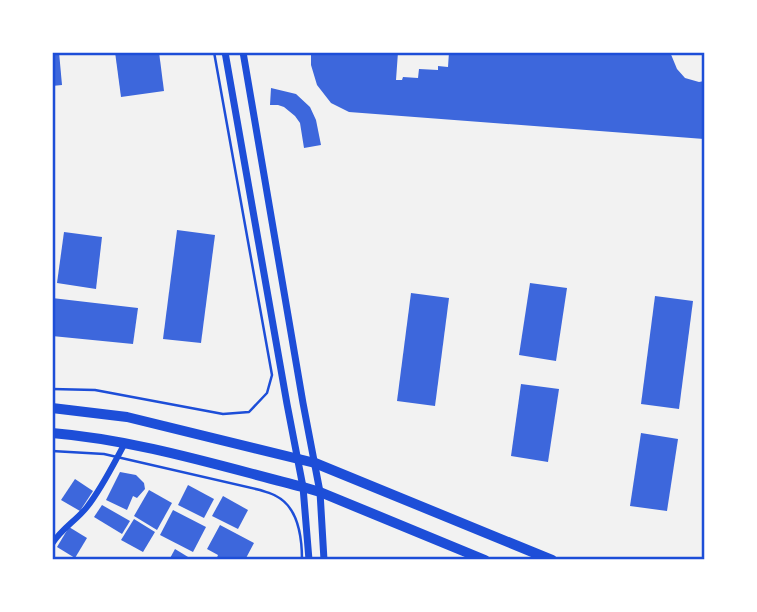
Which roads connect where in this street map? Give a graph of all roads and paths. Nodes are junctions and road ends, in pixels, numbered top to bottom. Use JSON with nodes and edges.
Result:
{"nodes":[{"id":1,"x":214,"y":52,"type":"edge"},
{"id":2,"x":225,"y":52,"type":"edge"},
{"id":3,"x":243,"y":52,"type":"edge"},
{"id":4,"x":52,"y":389,"type":"edge"},
{"id":5,"x":52,"y":408,"type":"edge"},
{"id":6,"x":52,"y":433,"type":"edge"},
{"id":7,"x":125,"y":443,"type":"junction"},
{"id":8,"x":52,"y":451,"type":"edge"},
{"id":9,"x":117,"y":457,"type":"junction"},
{"id":10,"x":298,"y":458,"type":"junction"},
{"id":11,"x":315,"y":463,"type":"junction"},
{"id":12,"x":303,"y":487,"type":"junction"},
{"id":13,"x":320,"y":492,"type":"junction"},
{"id":14,"x":52,"y":544,"type":"edge"},
{"id":15,"x":302,"y":559,"type":"edge"},
{"id":16,"x":310,"y":559,"type":"edge"},
{"id":17,"x":324,"y":559,"type":"edge"},
{"id":18,"x":485,"y":559,"type":"edge"},
{"id":19,"x":552,"y":559,"type":"edge"}],
"edges":[{"from":1,"to":4,"type":"lane"},
{"from":2,"to":10,"type":"street"},
{"from":3,"to":11,"type":"street"},
{"from":5,"to":10,"type":"main road"},
{"from":6,"to":7,"type":"main road"},
{"from":7,"to":9,"type":"street"},
{"from":7,"to":12,"type":"main road"},
{"from":8,"to":9,"type":"lane"},
{"from":9,"to":14,"type":"street"},
{"from":9,"to":15,"type":"lane"},
{"from":10,"to":11,"type":"main road"},
{"from":10,"to":12,"type":"street"},
{"from":11,"to":13,"type":"street"},
{"from":11,"to":19,"type":"main road"},
{"from":12,"to":13,"type":"main road"},
{"from":12,"to":16,"type":"street"},
{"from":13,"to":17,"type":"street"},
{"from":13,"to":18,"type":"main road"}]}
